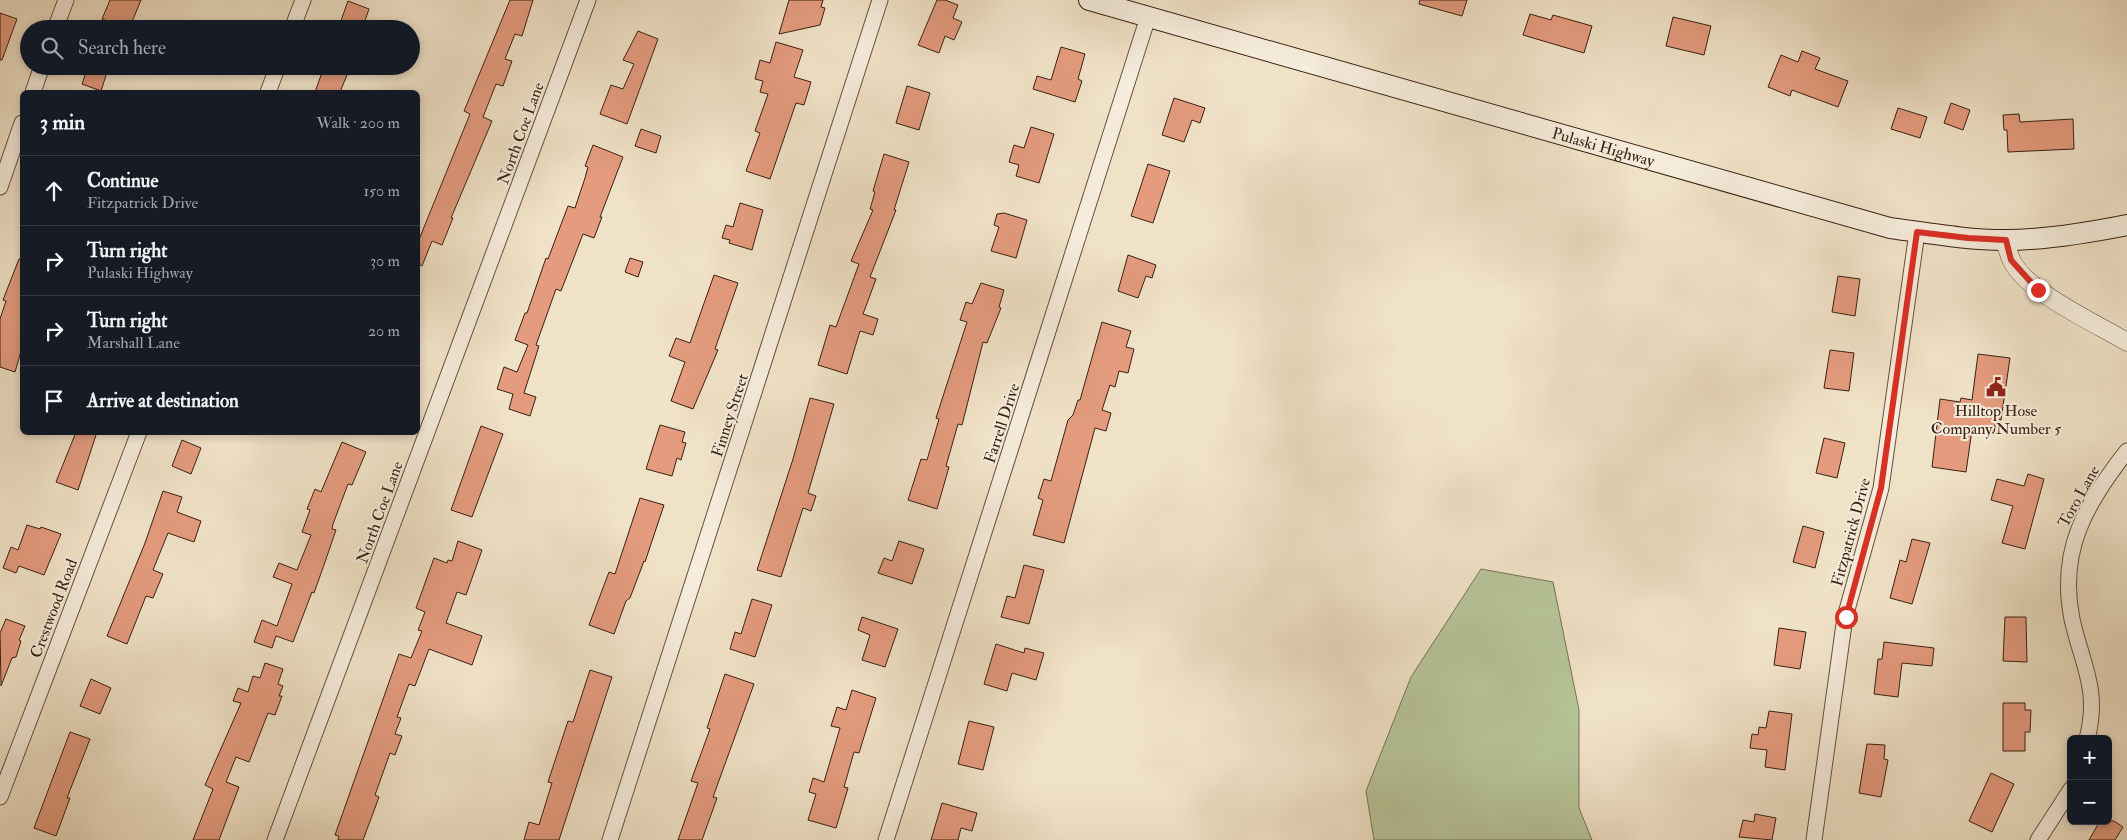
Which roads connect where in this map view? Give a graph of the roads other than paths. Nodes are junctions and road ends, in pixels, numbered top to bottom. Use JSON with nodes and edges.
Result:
{"nodes":[{"id":1,"x":66,"y":0,"type":"edge"},
{"id":2,"x":303,"y":0,"type":"edge"},
{"id":3,"x":588,"y":0,"type":"edge"},
{"id":4,"x":880,"y":0,"type":"edge"},
{"id":5,"x":1088,"y":0,"type":"edge"},
{"id":6,"x":1148,"y":18,"type":"junction"},
{"id":7,"x":58,"y":20,"type":"edge"},
{"id":8,"x":295,"y":20,"type":"edge"},
{"id":9,"x":39,"y":75,"type":"edge"},
{"id":10,"x":275,"y":75,"type":"edge"},
{"id":11,"x":34,"y":90,"type":"edge"},
{"id":12,"x":269,"y":90,"type":"edge"},
{"id":13,"x":20,"y":129,"type":"edge"},
{"id":14,"x":0,"y":187,"type":"edge"},
{"id":15,"x":2127,"y":225,"type":"edge"},
{"id":16,"x":1917,"y":232,"type":"junction"},
{"id":17,"x":2006,"y":240,"type":"junction"},
{"id":18,"x":2127,"y":342,"type":"edge"},
{"id":19,"x":138,"y":435,"type":"edge"},
{"id":20,"x":2127,"y":451,"type":"edge"},
{"id":21,"x":2088,"y":735,"type":"edge"},
{"id":22,"x":2067,"y":795,"type":"edge"},
{"id":23,"x":0,"y":797,"type":"edge"},
{"id":24,"x":275,"y":840,"type":"edge"},
{"id":25,"x":610,"y":840,"type":"edge"},
{"id":26,"x":886,"y":840,"type":"edge"},
{"id":27,"x":1814,"y":840,"type":"edge"},
{"id":28,"x":2038,"y":840,"type":"edge"}],
"edges":[{"from":1,"to":7,"type":"street"},
{"from":2,"to":8,"type":"street"},
{"from":3,"to":24,"type":"street","name":"North Coe Lane"},
{"from":4,"to":25,"type":"street","name":"Finney Street"},
{"from":5,"to":6,"type":"main road","name":"Pulaski Highway"},
{"from":6,"to":16,"type":"main road","name":"Pulaski Highway"},
{"from":6,"to":26,"type":"street","name":"Farrell Drive"},
{"from":9,"to":11,"type":"street"},
{"from":10,"to":12,"type":"street"},
{"from":13,"to":14,"type":"street"},
{"from":15,"to":17,"type":"main road","name":"Pulaski Highway"},
{"from":16,"to":17,"type":"main road","name":"Pulaski Highway"},
{"from":16,"to":27,"type":"street","name":"Fitzpatrick Drive"},
{"from":17,"to":18,"type":"street"},
{"from":19,"to":23,"type":"street","name":"Crestwood Road"},
{"from":20,"to":21,"type":"street","name":"Toro Lane"},
{"from":22,"to":28,"type":"street"}]}
